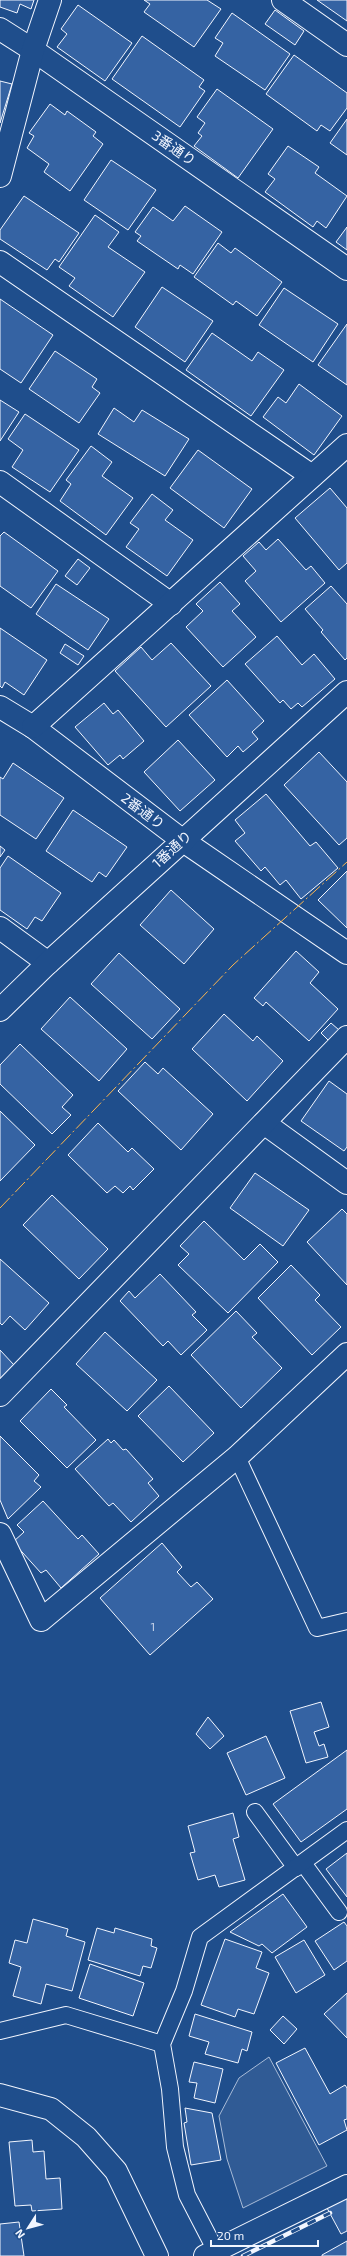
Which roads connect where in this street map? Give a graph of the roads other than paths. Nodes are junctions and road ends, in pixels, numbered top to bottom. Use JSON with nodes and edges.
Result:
{"nodes":[{"id":1,"x":50,"y":0,"type":"edge"},
{"id":2,"x":284,"y":0,"type":"edge"},
{"id":3,"x":0,"y":29,"type":"edge"},
{"id":4,"x":347,"y":45,"type":"edge"},
{"id":5,"x":33,"y":50,"type":"junction"},
{"id":6,"x":0,"y":176,"type":"edge"},
{"id":7,"x":0,"y":262,"type":"edge"},
{"id":8,"x":347,"y":269,"type":"edge"},
{"id":9,"x":347,"y":445,"type":"edge"},
{"id":10,"x":312,"y":476,"type":"junction"},
{"id":11,"x":0,"y":482,"type":"edge"},
{"id":12,"x":170,"y":604,"type":"junction"},
{"id":13,"x":347,"y":692,"type":"edge"},
{"id":14,"x":0,"y":707,"type":"edge"},
{"id":15,"x":33,"y":727,"type":"junction"},
{"id":16,"x":182,"y":840,"type":"junction"},
{"id":17,"x":0,"y":928,"type":"edge"},
{"id":18,"x":347,"y":953,"type":"edge"},
{"id":19,"x":48,"y":963,"type":"junction"},
{"id":20,"x":0,"y":1010,"type":"edge"},
{"id":21,"x":347,"y":1037,"type":"edge"},
{"id":22,"x":264,"y":1123,"type":"junction"},
{"id":23,"x":347,"y":1183,"type":"edge"},
{"id":24,"x":347,"y":1354,"type":"edge"},
{"id":25,"x":0,"y":1395,"type":"edge"},
{"id":26,"x":236,"y":1457,"type":"junction"},
{"id":27,"x":0,"y":1534,"type":"edge"},
{"id":28,"x":347,"y":1621,"type":"edge"},
{"id":29,"x":255,"y":1812,"type":"dead end"},
{"id":30,"x":347,"y":1830,"type":"edge"},
{"id":31,"x":300,"y":1866,"type":"junction"},
{"id":32,"x":339,"y":1912,"type":"dead end"},
{"id":33,"x":0,"y":2032,"type":"edge"},
{"id":34,"x":162,"y":2044,"type":"junction"},
{"id":35,"x":0,"y":2096,"type":"edge"},
{"id":36,"x":347,"y":2186,"type":"edge"},
{"id":37,"x":213,"y":2254,"type":"edge"},
{"id":38,"x":157,"y":2256,"type":"edge"}],
"edges":[{"from":1,"to":5,"type":"street"},
{"from":2,"to":4,"type":"street"},
{"from":3,"to":5,"type":"street","name":"3番通り"},
{"from":5,"to":6,"type":"street"},
{"from":5,"to":8,"type":"street","name":"3番通り"},
{"from":7,"to":10,"type":"street"},
{"from":9,"to":10,"type":"street"},
{"from":10,"to":12,"type":"street"},
{"from":11,"to":12,"type":"street"},
{"from":12,"to":15,"type":"street"},
{"from":13,"to":16,"type":"street","name":"1番通り"},
{"from":14,"to":15,"type":"street","name":"2番通り"},
{"from":15,"to":16,"type":"street","name":"2番通り"},
{"from":16,"to":18,"type":"street","name":"2番通り"},
{"from":16,"to":19,"type":"street","name":"1番通り"},
{"from":17,"to":19,"type":"street"},
{"from":19,"to":20,"type":"street","name":"1番通り"},
{"from":21,"to":22,"type":"street"},
{"from":22,"to":23,"type":"street"},
{"from":22,"to":25,"type":"street"},
{"from":24,"to":26,"type":"street"},
{"from":26,"to":27,"type":"street"},
{"from":26,"to":28,"type":"lane"},
{"from":29,"to":31,"type":"lane"},
{"from":30,"to":31,"type":"lane"},
{"from":31,"to":32,"type":"lane"},
{"from":31,"to":34,"type":"lane"},
{"from":33,"to":34,"type":"lane"},
{"from":34,"to":37,"type":"lane"},
{"from":35,"to":38,"type":"street"},
{"from":36,"to":37,"type":"street"}]}
